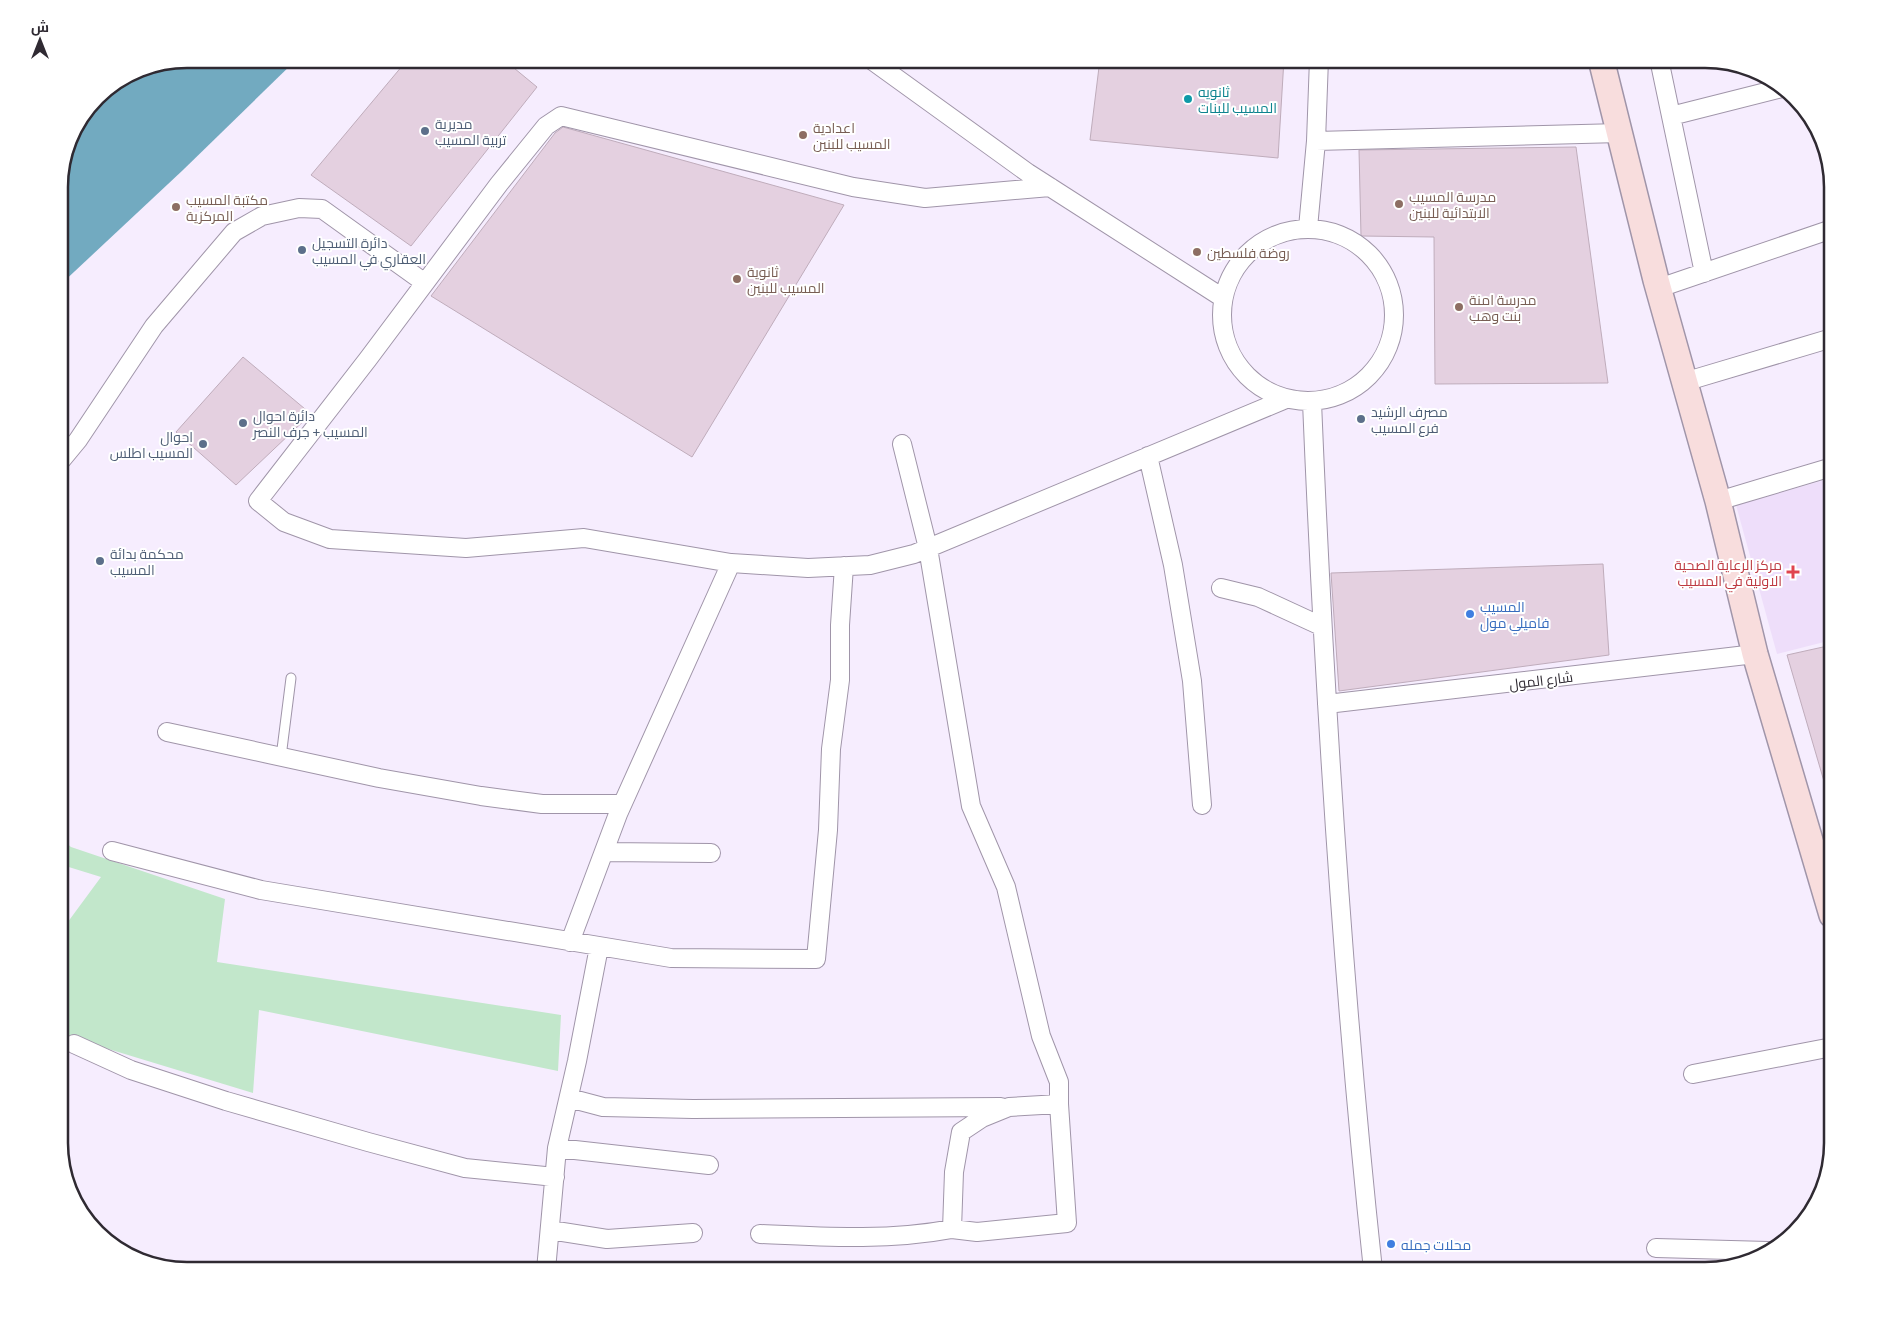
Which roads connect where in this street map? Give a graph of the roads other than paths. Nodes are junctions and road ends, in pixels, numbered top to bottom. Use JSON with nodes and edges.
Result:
{"nodes":[{"id":1,"x":883,"y":68,"type":"edge"},
{"id":2,"x":1319,"y":68,"type":"edge"},
{"id":3,"x":1603,"y":68,"type":"edge"},
{"id":4,"x":1661,"y":68,"type":"edge"},
{"id":5,"x":1773,"y":90,"type":"edge"},
{"id":6,"x":1671,"y":116,"type":"junction"},
{"id":7,"x":1620,"y":133,"type":"junction"},
{"id":8,"x":1316,"y":140,"type":"junction"},
{"id":9,"x":1050,"y":187,"type":"junction"},
{"id":10,"x":1308,"y":228,"type":"junction"},
{"id":11,"x":1824,"y":232,"type":"edge"},
{"id":12,"x":1704,"y":273,"type":"junction"},
{"id":13,"x":425,"y":283,"type":"junction"},
{"id":14,"x":1659,"y":288,"type":"junction"},
{"id":15,"x":1223,"y":298,"type":"junction"},
{"id":16,"x":1824,"y":340,"type":"edge"},
{"id":17,"x":1684,"y":382,"type":"junction"},
{"id":18,"x":1286,"y":399,"type":"junction"},
{"id":19,"x":1312,"y":402,"type":"junction"},
{"id":20,"x":902,"y":444,"type":"dead end"},
{"id":21,"x":68,"y":452,"type":"edge"},
{"id":22,"x":1148,"y":456,"type":"junction"},
{"id":23,"x":1824,"y":469,"type":"edge"},
{"id":24,"x":1718,"y":501,"type":"junction"},
{"id":25,"x":928,"y":548,"type":"junction"},
{"id":26,"x":731,"y":563,"type":"junction"},
{"id":27,"x":844,"y":566,"type":"junction"},
{"id":28,"x":1221,"y":588,"type":"dead end"},
{"id":29,"x":1321,"y":626,"type":"junction"},
{"id":30,"x":1755,"y":654,"type":"junction"},
{"id":31,"x":291,"y":678,"type":"dead end"},
{"id":32,"x":1327,"y":704,"type":"junction"},
{"id":33,"x":167,"y":732,"type":"dead end"},
{"id":34,"x":282,"y":757,"type":"junction"},
{"id":35,"x":622,"y":804,"type":"junction"},
{"id":36,"x":1202,"y":805,"type":"dead end"},
{"id":37,"x":112,"y":851,"type":"dead end"},
{"id":38,"x":604,"y":852,"type":"junction"},
{"id":39,"x":711,"y":853,"type":"dead end"},
{"id":40,"x":1824,"y":888,"type":"edge"},
{"id":41,"x":570,"y":942,"type":"junction"},
{"id":42,"x":598,"y":947,"type":"junction"},
{"id":43,"x":74,"y":1044,"type":"dead end"},
{"id":44,"x":1824,"y":1049,"type":"edge"},
{"id":45,"x":1693,"y":1074,"type":"dead end"},
{"id":46,"x":569,"y":1098,"type":"junction"},
{"id":47,"x":1059,"y":1104,"type":"junction"},
{"id":48,"x":1009,"y":1106,"type":"junction"},
{"id":49,"x":557,"y":1148,"type":"junction"},
{"id":50,"x":709,"y":1165,"type":"dead end"},
{"id":51,"x":554,"y":1178,"type":"junction"},
{"id":52,"x":952,"y":1229,"type":"junction"},
{"id":53,"x":550,"y":1230,"type":"junction"},
{"id":54,"x":693,"y":1233,"type":"dead end"},
{"id":55,"x":760,"y":1234,"type":"dead end"},
{"id":56,"x":1656,"y":1248,"type":"dead end"},
{"id":57,"x":1755,"y":1250,"type":"edge"},
{"id":58,"x":547,"y":1262,"type":"edge"},
{"id":59,"x":1372,"y":1262,"type":"edge"}],
"edges":[{"from":1,"to":9,"type":"street"},
{"from":2,"to":8,"type":"street"},
{"from":3,"to":7,"type":"street"},
{"from":4,"to":6,"type":"street"},
{"from":5,"to":6,"type":"street"},
{"from":6,"to":12,"type":"street"},
{"from":7,"to":8,"type":"street"},
{"from":7,"to":14,"type":"street"},
{"from":8,"to":10,"type":"street"},
{"from":9,"to":13,"type":"street"},
{"from":9,"to":15,"type":"street"},
{"from":10,"to":15,"type":"street"},
{"from":10,"to":19,"type":"street"},
{"from":11,"to":12,"type":"street"},
{"from":12,"to":14,"type":"street"},
{"from":13,"to":21,"type":"street"},
{"from":13,"to":26,"type":"street"},
{"from":14,"to":17,"type":"street"},
{"from":15,"to":18,"type":"street"},
{"from":16,"to":17,"type":"street"},
{"from":17,"to":24,"type":"street"},
{"from":18,"to":19,"type":"street"},
{"from":18,"to":22,"type":"street"},
{"from":19,"to":29,"type":"street"},
{"from":20,"to":25,"type":"street"},
{"from":22,"to":25,"type":"street"},
{"from":22,"to":36,"type":"street"},
{"from":23,"to":24,"type":"street"},
{"from":24,"to":30,"type":"street"},
{"from":25,"to":27,"type":"street"},
{"from":25,"to":47,"type":"street"},
{"from":26,"to":27,"type":"street"},
{"from":26,"to":35,"type":"street"},
{"from":27,"to":42,"type":"street"},
{"from":28,"to":29,"type":"street"},
{"from":29,"to":32,"type":"street"},
{"from":30,"to":32,"type":"street","name":"شارع المول"},
{"from":30,"to":40,"type":"street"},
{"from":31,"to":34,"type":"lane"},
{"from":32,"to":59,"type":"street"},
{"from":33,"to":34,"type":"street"},
{"from":34,"to":35,"type":"street"},
{"from":35,"to":38,"type":"street"},
{"from":37,"to":41,"type":"street"},
{"from":38,"to":39,"type":"street"},
{"from":38,"to":41,"type":"street"},
{"from":41,"to":42,"type":"street"},
{"from":42,"to":46,"type":"street"},
{"from":43,"to":51,"type":"street"},
{"from":44,"to":45,"type":"street"},
{"from":46,"to":48,"type":"street"},
{"from":46,"to":49,"type":"street"},
{"from":47,"to":48,"type":"street"},
{"from":47,"to":52,"type":"street"},
{"from":48,"to":52,"type":"street"},
{"from":49,"to":50,"type":"street"},
{"from":49,"to":51,"type":"street"},
{"from":51,"to":53,"type":"street"},
{"from":52,"to":55,"type":"street"},
{"from":53,"to":54,"type":"street"},
{"from":53,"to":58,"type":"street"},
{"from":56,"to":57,"type":"street"}]}
